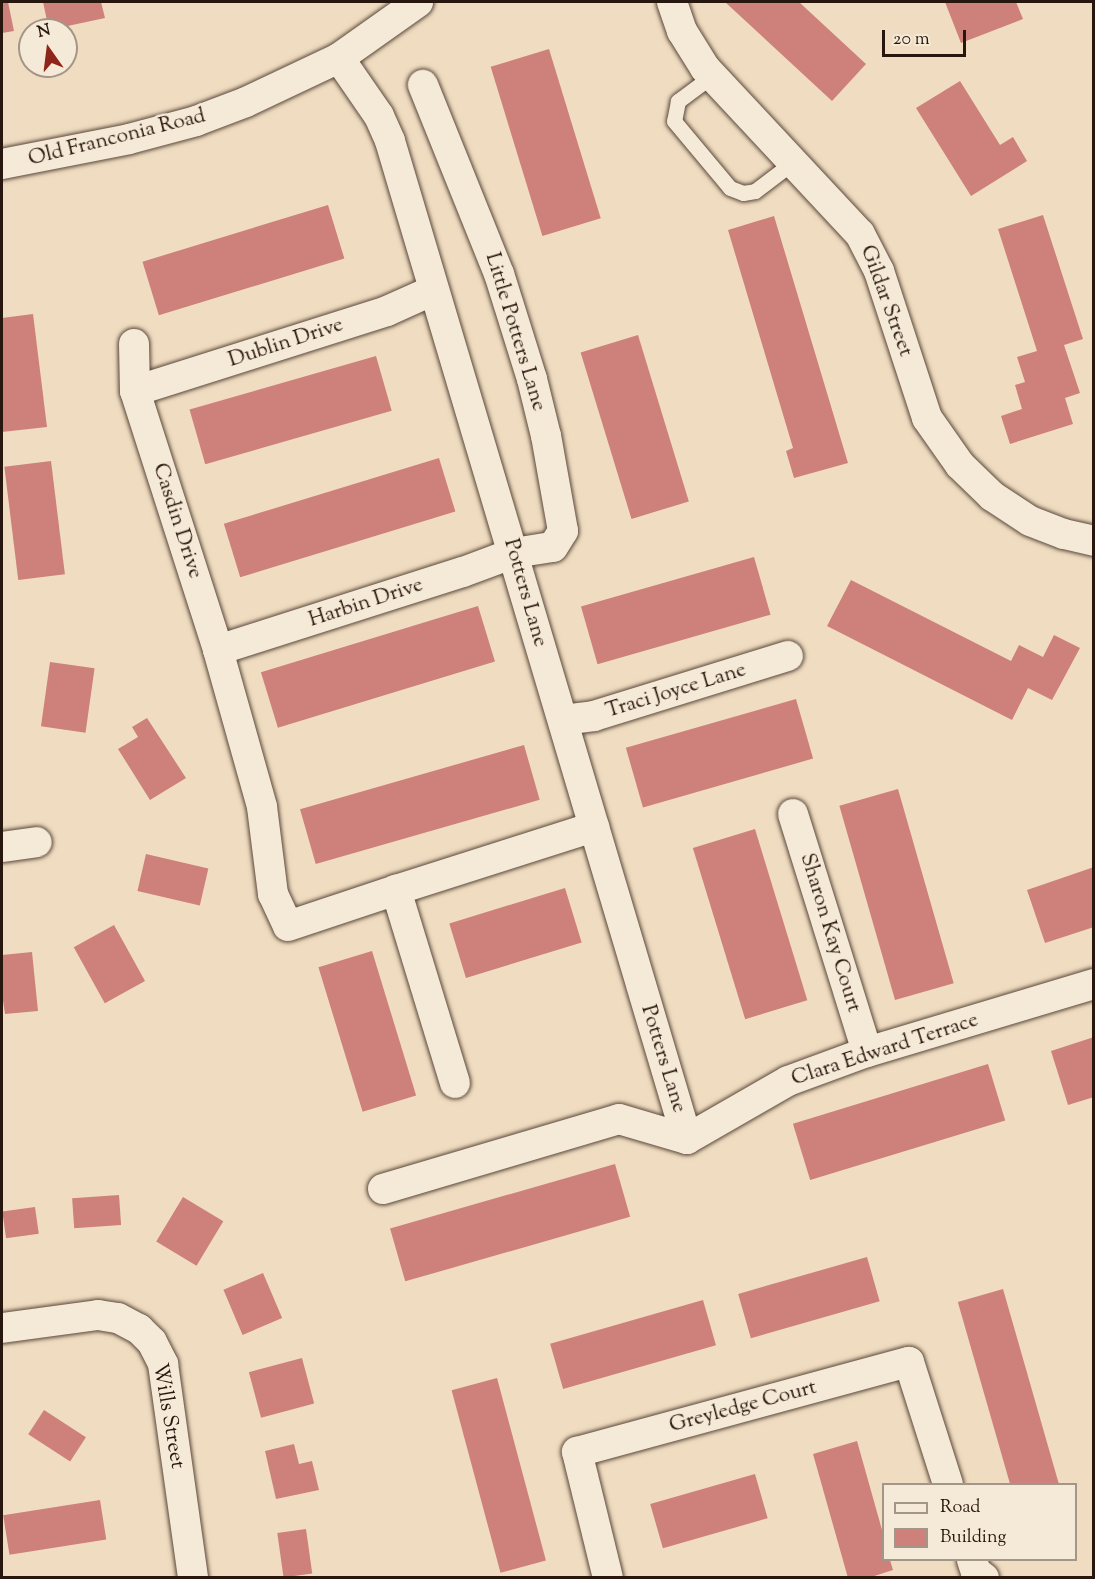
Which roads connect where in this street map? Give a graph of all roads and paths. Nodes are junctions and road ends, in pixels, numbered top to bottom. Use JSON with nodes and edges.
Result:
{"nodes":[{"id":1,"x":418,"y":2,"type":"edge"},
{"id":2,"x":672,"y":2,"type":"edge"},
{"id":3,"x":339,"y":58,"type":"junction"},
{"id":4,"x":713,"y":75,"type":"junction"},
{"id":5,"x":423,"y":85,"type":"dead end"},
{"id":6,"x":793,"y":162,"type":"junction"},
{"id":7,"x":2,"y":164,"type":"edge"},
{"id":8,"x":434,"y":290,"type":"junction"},
{"id":9,"x":134,"y":344,"type":"dead end"},
{"id":10,"x":135,"y":391,"type":"junction"},
{"id":11,"x":1094,"y":541,"type":"edge"},
{"id":12,"x":514,"y":553,"type":"junction"},
{"id":13,"x":218,"y":650,"type":"junction"},
{"id":14,"x":788,"y":656,"type":"dead end"},
{"id":15,"x":563,"y":720,"type":"junction"},
{"id":16,"x":793,"y":814,"type":"dead end"},
{"id":17,"x":594,"y":828,"type":"junction"},
{"id":18,"x":37,"y":842,"type":"dead end"},
{"id":19,"x":2,"y":846,"type":"edge"},
{"id":20,"x":396,"y":890,"type":"junction"},
{"id":21,"x":1094,"y":984,"type":"edge"},
{"id":22,"x":867,"y":1052,"type":"junction"},
{"id":23,"x":455,"y":1083,"type":"dead end"},
{"id":24,"x":687,"y":1138,"type":"junction"},
{"id":25,"x":383,"y":1189,"type":"dead end"},
{"id":26,"x":2,"y":1328,"type":"edge"},
{"id":27,"x":947,"y":1483,"type":"edge"},
{"id":28,"x":972,"y":1561,"type":"edge"},
{"id":29,"x":193,"y":1578,"type":"edge"},
{"id":30,"x":608,"y":1578,"type":"edge"},
{"id":31,"x":984,"y":1578,"type":"edge"}],
"edges":[{"from":1,"to":3,"type":"street","name":"Old Franconia Road"},
{"from":2,"to":4,"type":"street","name":"Gildar Street"},
{"from":3,"to":7,"type":"street","name":"Old Franconia Road"},
{"from":3,"to":8,"type":"street","name":"Potters Lane"},
{"from":4,"to":6,"type":"street","name":"Gildar Street"},
{"from":4,"to":6,"type":"lane"},
{"from":5,"to":12,"type":"street","name":"Little Potters Lane"},
{"from":6,"to":11,"type":"street","name":"Gildar Street"},
{"from":8,"to":10,"type":"street","name":"Dublin Drive"},
{"from":8,"to":12,"type":"street","name":"Potters Lane"},
{"from":9,"to":10,"type":"street","name":"Casdin Drive"},
{"from":10,"to":13,"type":"street","name":"Casdin Drive"},
{"from":12,"to":13,"type":"street","name":"Harbin Drive"},
{"from":12,"to":15,"type":"street","name":"Potters Lane"},
{"from":13,"to":20,"type":"street","name":"Casdin Drive"},
{"from":14,"to":15,"type":"street","name":"Traci Joyce Lane"},
{"from":15,"to":17,"type":"street","name":"Potters Lane"},
{"from":16,"to":22,"type":"street","name":"Sharon Kay Court"},
{"from":17,"to":20,"type":"street"},
{"from":17,"to":24,"type":"street","name":"Potters Lane"},
{"from":18,"to":19,"type":"street"},
{"from":20,"to":23,"type":"street"},
{"from":21,"to":22,"type":"street","name":"Clara Edward Terrace"},
{"from":22,"to":24,"type":"street","name":"Clara Edward Terrace"},
{"from":24,"to":25,"type":"street"},
{"from":26,"to":29,"type":"street","name":"Wills Street"},
{"from":27,"to":30,"type":"street","name":"Greyledge Court"},
{"from":28,"to":31,"type":"street"}]}
